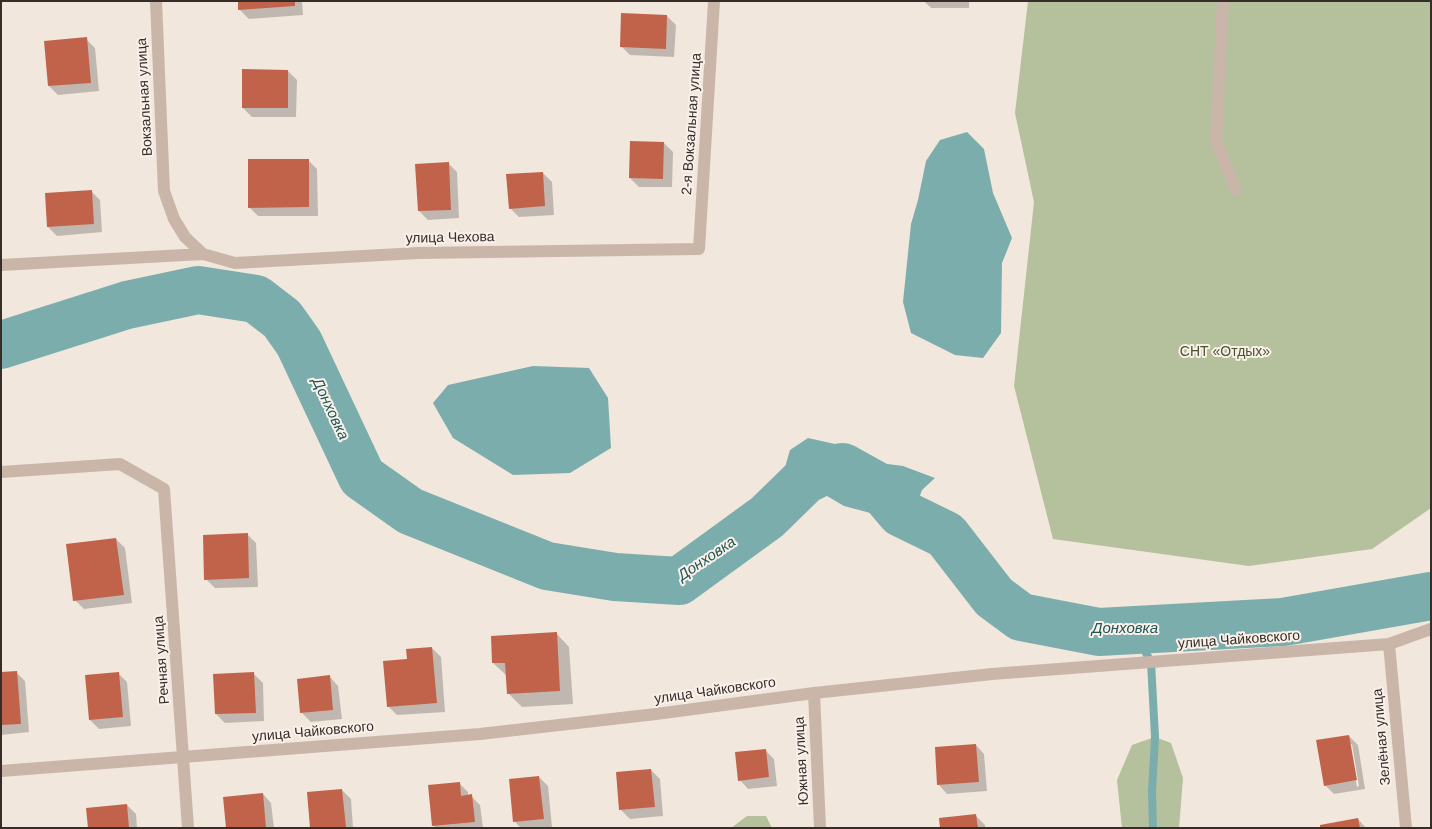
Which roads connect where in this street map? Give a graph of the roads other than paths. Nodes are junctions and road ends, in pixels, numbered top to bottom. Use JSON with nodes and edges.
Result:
{"nodes":[{"id":1,"x":156,"y":1,"type":"edge"},
{"id":2,"x":714,"y":1,"type":"edge"},
{"id":3,"x":1223,"y":1,"type":"edge"},
{"id":4,"x":1236,"y":190,"type":"dead end"},
{"id":5,"x":164,"y":191,"type":"joint"},
{"id":6,"x":699,"y":249,"type":"joint"},
{"id":7,"x":204,"y":254,"type":"junction"},
{"id":8,"x":1,"y":265,"type":"edge"},
{"id":9,"x":1,"y":472,"type":"edge"},
{"id":10,"x":1431,"y":629,"type":"edge"},
{"id":11,"x":1389,"y":644,"type":"junction"},
{"id":12,"x":814,"y":693,"type":"junction"},
{"id":13,"x":184,"y":757,"type":"junction"},
{"id":14,"x":1,"y":771,"type":"edge"},
{"id":15,"x":188,"y":828,"type":"edge"},
{"id":16,"x":820,"y":828,"type":"edge"},
{"id":17,"x":1406,"y":828,"type":"edge"}],
"edges":[{"from":1,"to":5,"type":"street","name":"Вокзальная улица"},
{"from":2,"to":6,"type":"street","name":"2-я Вокзальная улица"},
{"from":3,"to":4,"type":"street"},
{"from":5,"to":7,"type":"street","name":"улица Чехова"},
{"from":6,"to":7,"type":"street","name":"улица Чехова"},
{"from":7,"to":8,"type":"street","name":"улица Чехова"},
{"from":9,"to":13,"type":"street","name":"Речная улица"},
{"from":10,"to":11,"type":"street","name":"улица Чайковского"},
{"from":11,"to":12,"type":"street","name":"улица Чайковского"},
{"from":11,"to":17,"type":"street","name":"Зелёная улица"},
{"from":12,"to":13,"type":"street","name":"улица Чайковского"},
{"from":12,"to":16,"type":"street","name":"Южная улица"},
{"from":13,"to":14,"type":"street","name":"улица Чайковского"},
{"from":13,"to":15,"type":"street","name":"Речная улица"}]}
